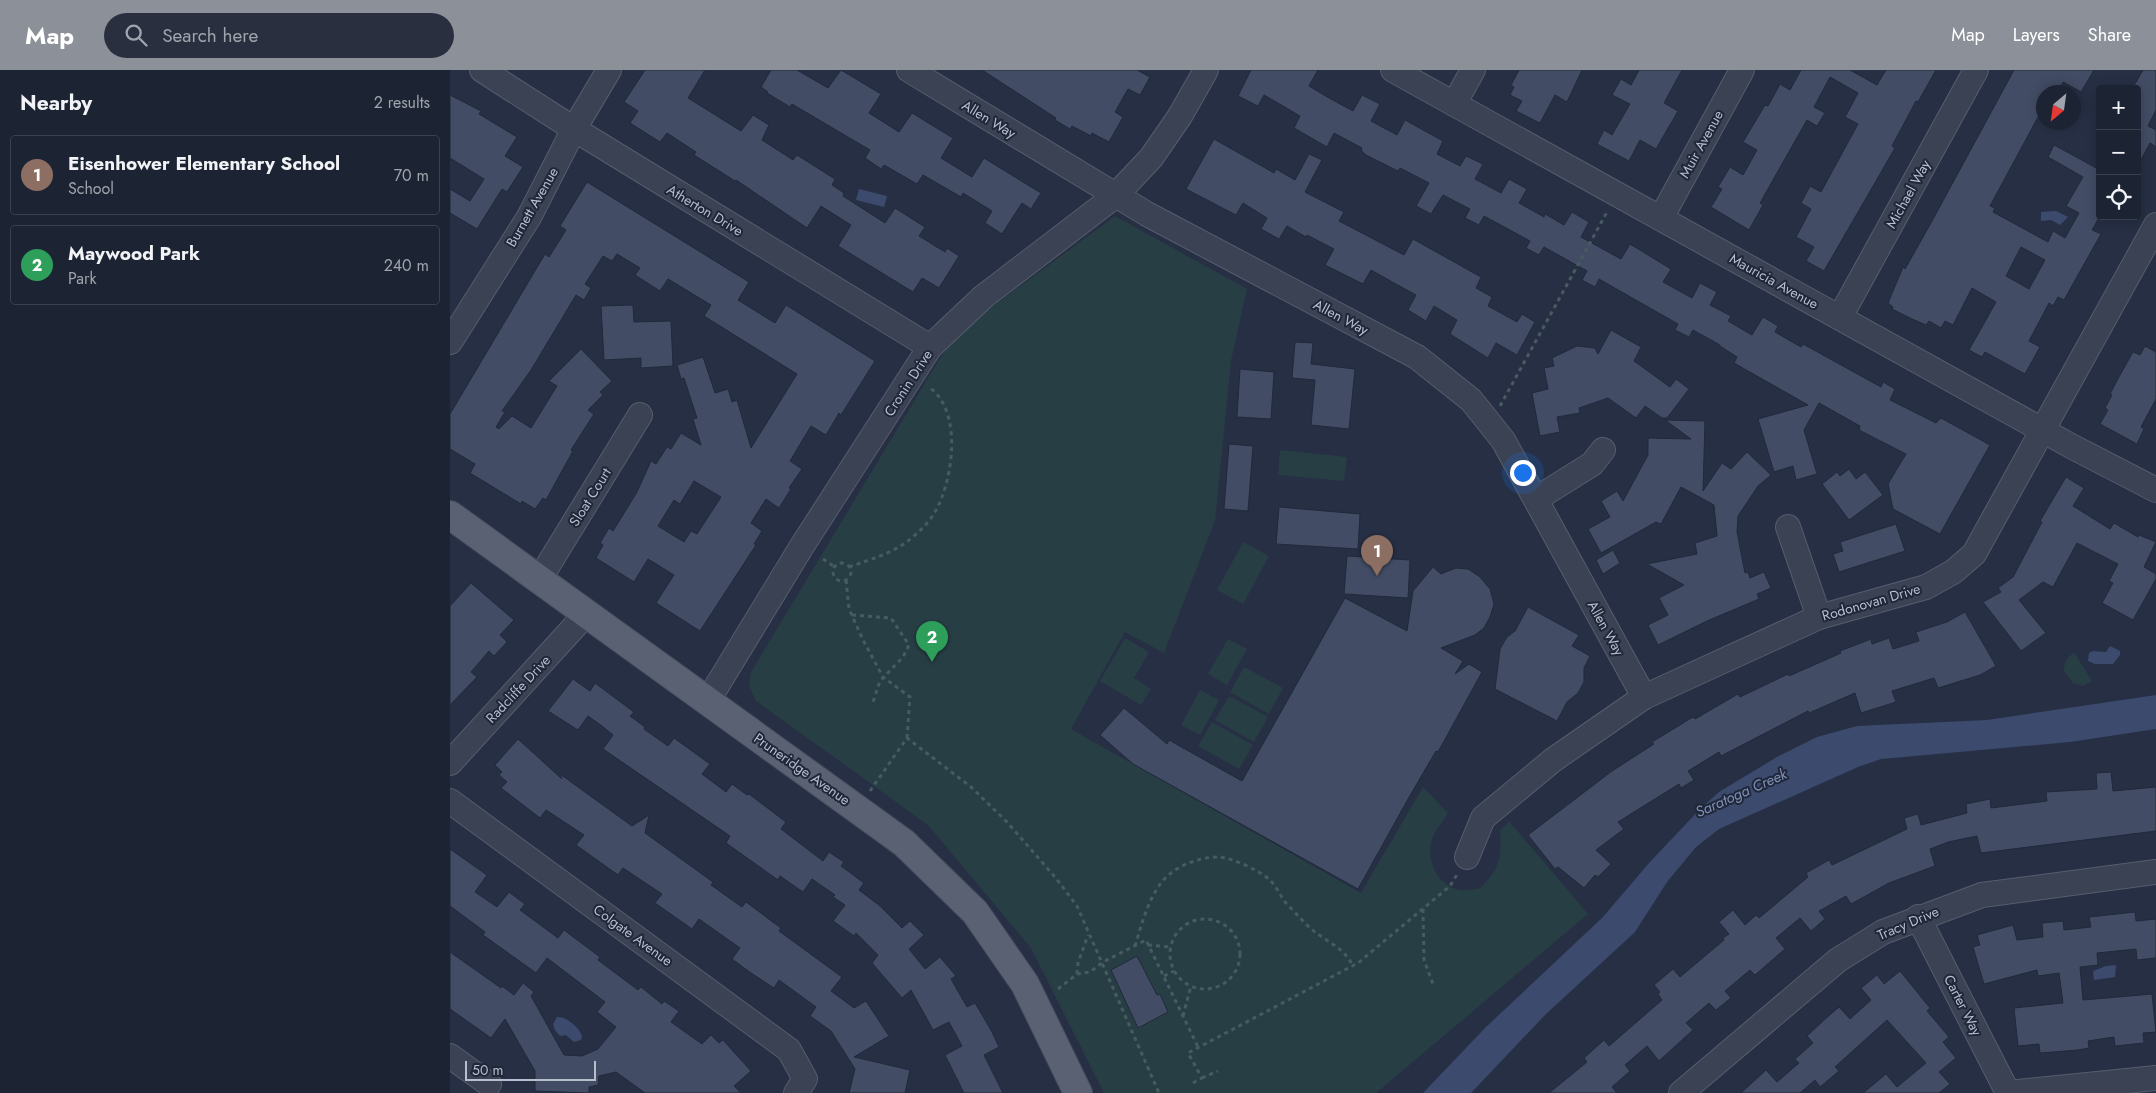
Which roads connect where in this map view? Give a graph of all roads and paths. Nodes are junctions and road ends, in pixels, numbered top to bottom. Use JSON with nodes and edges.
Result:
{"nodes":[{"id":1,"x":482,"y":70,"type":"edge"},
{"id":2,"x":609,"y":70,"type":"edge"},
{"id":3,"x":909,"y":70,"type":"edge"},
{"id":4,"x":1206,"y":70,"type":"edge"},
{"id":5,"x":1393,"y":70,"type":"edge"},
{"id":6,"x":1473,"y":70,"type":"edge"},
{"id":7,"x":1742,"y":70,"type":"edge"},
{"id":8,"x":1976,"y":70,"type":"edge"},
{"id":9,"x":1454,"y":104,"type":"junction"},
{"id":10,"x":574,"y":129,"type":"junction"},
{"id":11,"x":1115,"y":196,"type":"junction"},
{"id":12,"x":1609,"y":210,"type":"dead end"},
{"id":13,"x":1661,"y":218,"type":"junction"},
{"id":14,"x":2156,"y":225,"type":"edge"},
{"id":15,"x":1840,"y":317,"type":"junction"},
{"id":16,"x":450,"y":342,"type":"edge"},
{"id":17,"x":930,"y":347,"type":"junction"},
{"id":18,"x":930,"y":388,"type":"dead end"},
{"id":19,"x":1499,"y":408,"type":"dead end"},
{"id":20,"x":640,"y":415,"type":"dead end"},
{"id":21,"x":2043,"y":431,"type":"junction"},
{"id":22,"x":1603,"y":450,"type":"dead end"},
{"id":23,"x":2156,"y":490,"type":"edge"},
{"id":24,"x":1536,"y":499,"type":"junction"},
{"id":25,"x":450,"y":515,"type":"edge"},
{"id":26,"x":1788,"y":527,"type":"dead end"},
{"id":27,"x":824,"y":559,"type":"dead end"},
{"id":28,"x":835,"y":567,"type":"junction"},
{"id":29,"x":849,"y":567,"type":"junction"},
{"id":30,"x":539,"y":580,"type":"junction"},
{"id":31,"x":846,"y":580,"type":"junction"},
{"id":32,"x":586,"y":614,"type":"junction"},
{"id":33,"x":852,"y":615,"type":"junction"},
{"id":34,"x":1819,"y":617,"type":"junction"},
{"id":35,"x":883,"y":676,"type":"junction"},
{"id":36,"x":1644,"y":697,"type":"junction"},
{"id":37,"x":707,"y":702,"type":"junction"},
{"id":38,"x":872,"y":705,"type":"dead end"},
{"id":39,"x":907,"y":738,"type":"junction"},
{"id":40,"x":450,"y":763,"type":"edge"},
{"id":41,"x":450,"y":801,"type":"edge"},
{"id":42,"x":857,"y":809,"type":"junction"},
{"id":43,"x":1467,"y":857,"type":"joint"},
{"id":44,"x":2156,"y":872,"type":"edge"},
{"id":45,"x":1423,"y":909,"type":"junction"},
{"id":46,"x":1918,"y":917,"type":"junction"},
{"id":47,"x":1088,"y":935,"type":"junction"},
{"id":48,"x":1148,"y":945,"type":"junction"},
{"id":49,"x":1135,"y":946,"type":"junction"},
{"id":50,"x":1171,"y":947,"type":"junction"},
{"id":51,"x":1102,"y":962,"type":"junction"},
{"id":52,"x":1353,"y":966,"type":"junction"},
{"id":53,"x":1174,"y":971,"type":"junction"},
{"id":54,"x":1077,"y":974,"type":"junction"},
{"id":55,"x":1164,"y":976,"type":"junction"},
{"id":56,"x":1433,"y":984,"type":"dead end"},
{"id":57,"x":1191,"y":986,"type":"junction"},
{"id":58,"x":1058,"y":989,"type":"dead end"},
{"id":59,"x":1183,"y":1016,"type":"junction"},
{"id":60,"x":1198,"y":1047,"type":"junction"},
{"id":61,"x":450,"y":1056,"type":"edge"},
{"id":62,"x":1218,"y":1071,"type":"dead end"},
{"id":63,"x":1202,"y":1078,"type":"junction"},
{"id":64,"x":2156,"y":1078,"type":"edge"},
{"id":65,"x":1193,"y":1083,"type":"dead end"},
{"id":66,"x":489,"y":1084,"type":"dead end"},
{"id":67,"x":800,"y":1086,"type":"edge"},
{"id":68,"x":1078,"y":1093,"type":"edge"},
{"id":69,"x":1159,"y":1093,"type":"edge"},
{"id":70,"x":1681,"y":1093,"type":"edge"},
{"id":71,"x":2008,"y":1093,"type":"edge"}],
"edges":[{"from":1,"to":10,"type":"street","name":"Atherton Drive"},
{"from":2,"to":10,"type":"street","name":"Burnett Avenue"},
{"from":3,"to":11,"type":"street","name":"Allen Way"},
{"from":4,"to":11,"type":"street","name":"Cronin Drive"},
{"from":5,"to":9,"type":"street","name":"Mauricia Avenue"},
{"from":6,"to":9,"type":"street"},
{"from":7,"to":13,"type":"street","name":"Muir Avenue"},
{"from":8,"to":15,"type":"street","name":"Michael Way"},
{"from":9,"to":13,"type":"street","name":"Mauricia Avenue"},
{"from":10,"to":16,"type":"street","name":"Burnett Avenue"},
{"from":10,"to":17,"type":"street","name":"Atherton Drive"},
{"from":11,"to":17,"type":"street","name":"Cronin Drive"},
{"from":11,"to":24,"type":"street","name":"Allen Way"},
{"from":12,"to":19,"type":"path"},
{"from":13,"to":15,"type":"street","name":"Mauricia Avenue"},
{"from":14,"to":21,"type":"street","name":"Rodonovan Drive"},
{"from":15,"to":21,"type":"street","name":"Mauricia Avenue"},
{"from":17,"to":37,"type":"street","name":"Cronin Drive"},
{"from":18,"to":29,"type":"path"},
{"from":20,"to":30,"type":"street","name":"Sloat Court"},
{"from":21,"to":23,"type":"street","name":"Mauricia Avenue"},
{"from":21,"to":34,"type":"street","name":"Rodonovan Drive"},
{"from":22,"to":24,"type":"street"},
{"from":24,"to":36,"type":"street","name":"Allen Way"},
{"from":25,"to":30,"type":"main road","name":"Pruneridge Avenue"},
{"from":26,"to":34,"type":"street"},
{"from":27,"to":28,"type":"path"},
{"from":28,"to":29,"type":"path"},
{"from":28,"to":31,"type":"path"},
{"from":29,"to":31,"type":"path"},
{"from":30,"to":32,"type":"main road","name":"Pruneridge Avenue"},
{"from":31,"to":33,"type":"path"},
{"from":32,"to":37,"type":"main road","name":"Pruneridge Avenue"},
{"from":32,"to":40,"type":"street","name":"Radcliffe Drive"},
{"from":33,"to":35,"type":"path"},
{"from":33,"to":35,"type":"path"},
{"from":34,"to":36,"type":"street","name":"Rodonovan Drive"},
{"from":35,"to":38,"type":"path"},
{"from":35,"to":39,"type":"path"},
{"from":36,"to":43,"type":"street","name":"Rodonovan Drive"},
{"from":37,"to":42,"type":"main road","name":"Pruneridge Avenue"},
{"from":39,"to":42,"type":"path"},
{"from":39,"to":47,"type":"path"},
{"from":41,"to":67,"type":"street","name":"Colgate Avenue"},
{"from":42,"to":68,"type":"main road","name":"Pruneridge Avenue"},
{"from":43,"to":45,"type":"path"},
{"from":44,"to":46,"type":"street","name":"Tracy Drive"},
{"from":45,"to":52,"type":"path"},
{"from":45,"to":56,"type":"path"},
{"from":46,"to":70,"type":"street","name":"Tracy Drive"},
{"from":46,"to":71,"type":"street","name":"Carter Way"},
{"from":47,"to":51,"type":"path"},
{"from":47,"to":54,"type":"path"},
{"from":48,"to":49,"type":"path"},
{"from":48,"to":50,"type":"path"},
{"from":48,"to":55,"type":"path"},
{"from":49,"to":51,"type":"path"},
{"from":49,"to":52,"type":"path"},
{"from":50,"to":53,"type":"path"},
{"from":50,"to":57,"type":"path"},
{"from":51,"to":54,"type":"path"},
{"from":51,"to":69,"type":"path"},
{"from":52,"to":60,"type":"path"},
{"from":53,"to":55,"type":"path"},
{"from":53,"to":57,"type":"path"},
{"from":54,"to":58,"type":"path"},
{"from":55,"to":59,"type":"path"},
{"from":57,"to":59,"type":"path"},
{"from":59,"to":60,"type":"path"},
{"from":60,"to":63,"type":"path"},
{"from":61,"to":66,"type":"street"},
{"from":62,"to":63,"type":"path"},
{"from":63,"to":65,"type":"path"},
{"from":64,"to":71,"type":"street"}]}
